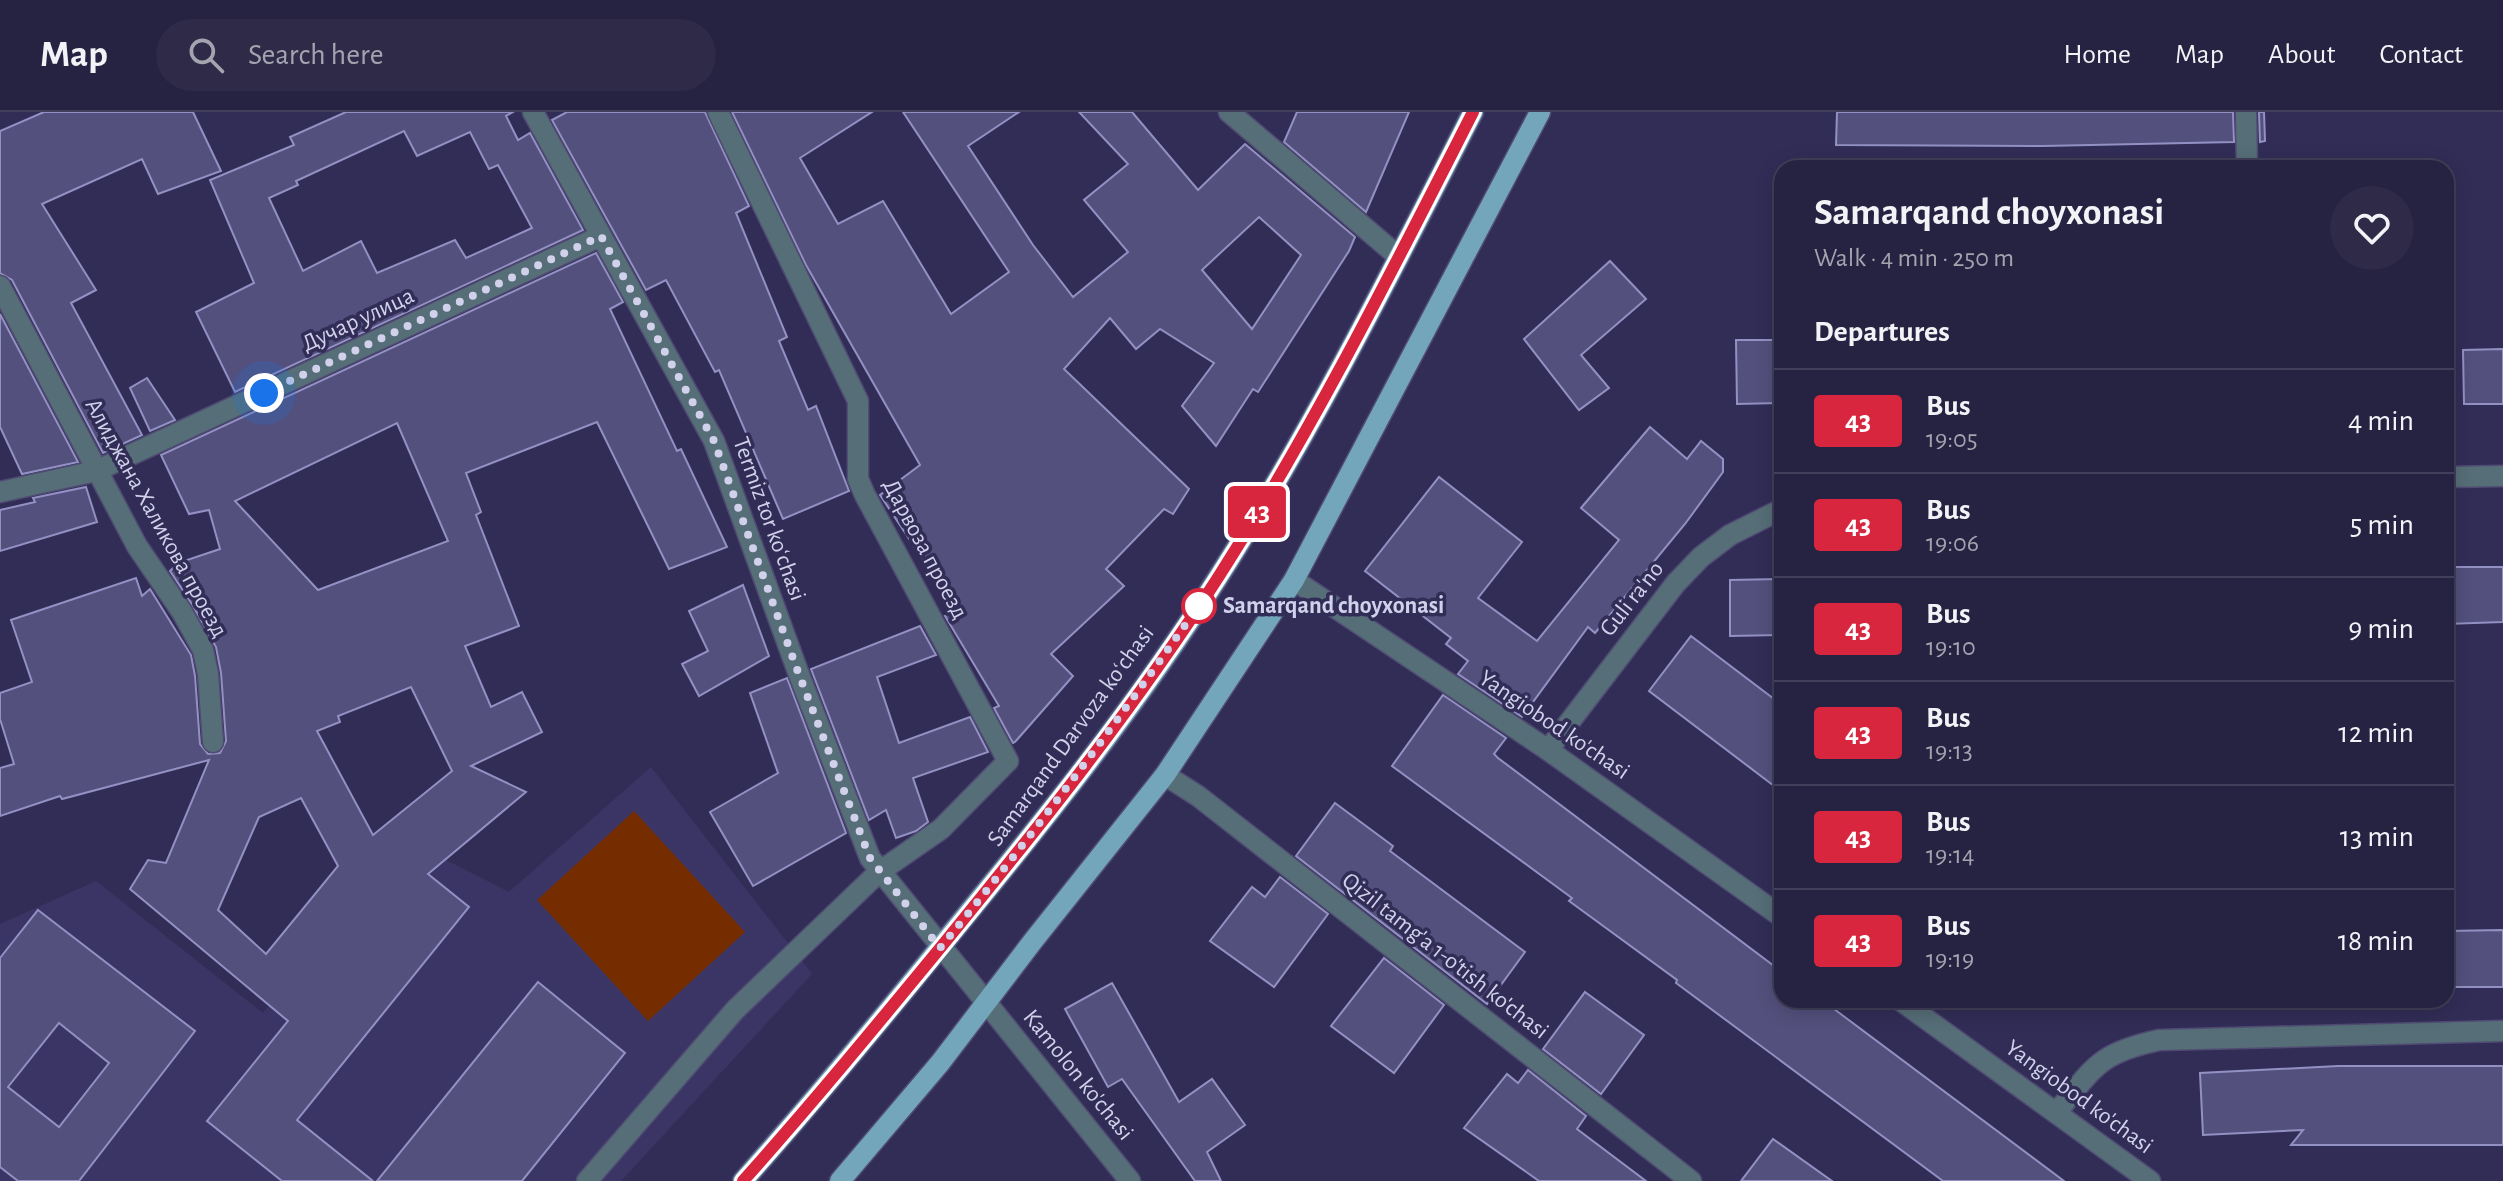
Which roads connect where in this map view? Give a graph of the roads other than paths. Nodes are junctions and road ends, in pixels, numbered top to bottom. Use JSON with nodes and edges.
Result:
{"nodes":[{"id":1,"x":533,"y":112,"type":"edge"},
{"id":2,"x":718,"y":112,"type":"edge"},
{"id":3,"x":1229,"y":112,"type":"edge"},
{"id":4,"x":1473,"y":112,"type":"edge"},
{"id":5,"x":1540,"y":112,"type":"edge"},
{"id":6,"x":2246,"y":112,"type":"edge"},
{"id":7,"x":2247,"y":160,"type":"edge"},
{"id":8,"x":601,"y":236,"type":"junction"},
{"id":9,"x":1399,"y":257,"type":"junction"},
{"id":10,"x":0,"y":286,"type":"edge"},
{"id":11,"x":96,"y":471,"type":"junction"},
{"id":12,"x":2503,"y":476,"type":"edge"},
{"id":13,"x":2454,"y":477,"type":"edge"},
{"id":14,"x":0,"y":492,"type":"edge"},
{"id":15,"x":1774,"y":513,"type":"edge"},
{"id":16,"x":1294,"y":580,"type":"junction"},
{"id":17,"x":213,"y":742,"type":"dead end"},
{"id":18,"x":1548,"y":750,"type":"junction"},
{"id":19,"x":1165,"y":775,"type":"junction"},
{"id":20,"x":879,"y":872,"type":"junction"},
{"id":21,"x":1774,"y":911,"type":"edge"},
{"id":22,"x":940,"y":948,"type":"junction"},
{"id":23,"x":985,"y":1002,"type":"junction"},
{"id":24,"x":1911,"y":1008,"type":"edge"},
{"id":25,"x":2503,"y":1031,"type":"edge"},
{"id":26,"x":2057,"y":1112,"type":"junction"},
{"id":27,"x":587,"y":1181,"type":"edge"},
{"id":28,"x":743,"y":1181,"type":"edge"},
{"id":29,"x":840,"y":1181,"type":"edge"},
{"id":30,"x":1130,"y":1181,"type":"edge"},
{"id":31,"x":1691,"y":1181,"type":"edge"},
{"id":32,"x":2150,"y":1181,"type":"edge"}],
"edges":[{"from":1,"to":8,"type":"street","name":"Termiz tor koʻchasi"},
{"from":2,"to":20,"type":"street","name":"Дарвоза проезд"},
{"from":3,"to":9,"type":"street"},
{"from":4,"to":9,"type":"main road","name":"Samarqand Darvoza koʻchasi"},
{"from":5,"to":16,"type":"main road"},
{"from":6,"to":7,"type":"street"},
{"from":8,"to":11,"type":"street","name":"Дучар улица"},
{"from":8,"to":20,"type":"street","name":"Termiz tor koʻchasi"},
{"from":9,"to":22,"type":"main road","name":"Samarqand Darvoza koʻchasi"},
{"from":10,"to":11,"type":"street","name":"Алиджана Халикова проезд"},
{"from":11,"to":14,"type":"street","name":"Дучар улица"},
{"from":11,"to":17,"type":"street","name":"Алиджана Халикова проезд"},
{"from":12,"to":13,"type":"street"},
{"from":15,"to":18,"type":"street","name":"Guli ra'no"},
{"from":16,"to":18,"type":"street","name":"Yangiobod ko'chasi"},
{"from":16,"to":19,"type":"main road"},
{"from":18,"to":21,"type":"street","name":"Yangiobod ko'chasi"},
{"from":19,"to":23,"type":"main road"},
{"from":19,"to":31,"type":"street","name":"Qizil tamg'a 1-o'tish ko'chasi"},
{"from":20,"to":22,"type":"street","name":"Termiz tor koʻchasi"},
{"from":20,"to":27,"type":"street"},
{"from":22,"to":23,"type":"street","name":"Kamolon ko'chasi"},
{"from":22,"to":28,"type":"main road","name":"Samarqand Darvoza koʻchasi"},
{"from":23,"to":29,"type":"main road"},
{"from":23,"to":30,"type":"street","name":"Kamolon ko'chasi"},
{"from":24,"to":26,"type":"street","name":"Yangiobod ko'chasi"},
{"from":25,"to":26,"type":"street"},
{"from":26,"to":32,"type":"street","name":"Yangiobod ko'chasi"}]}
